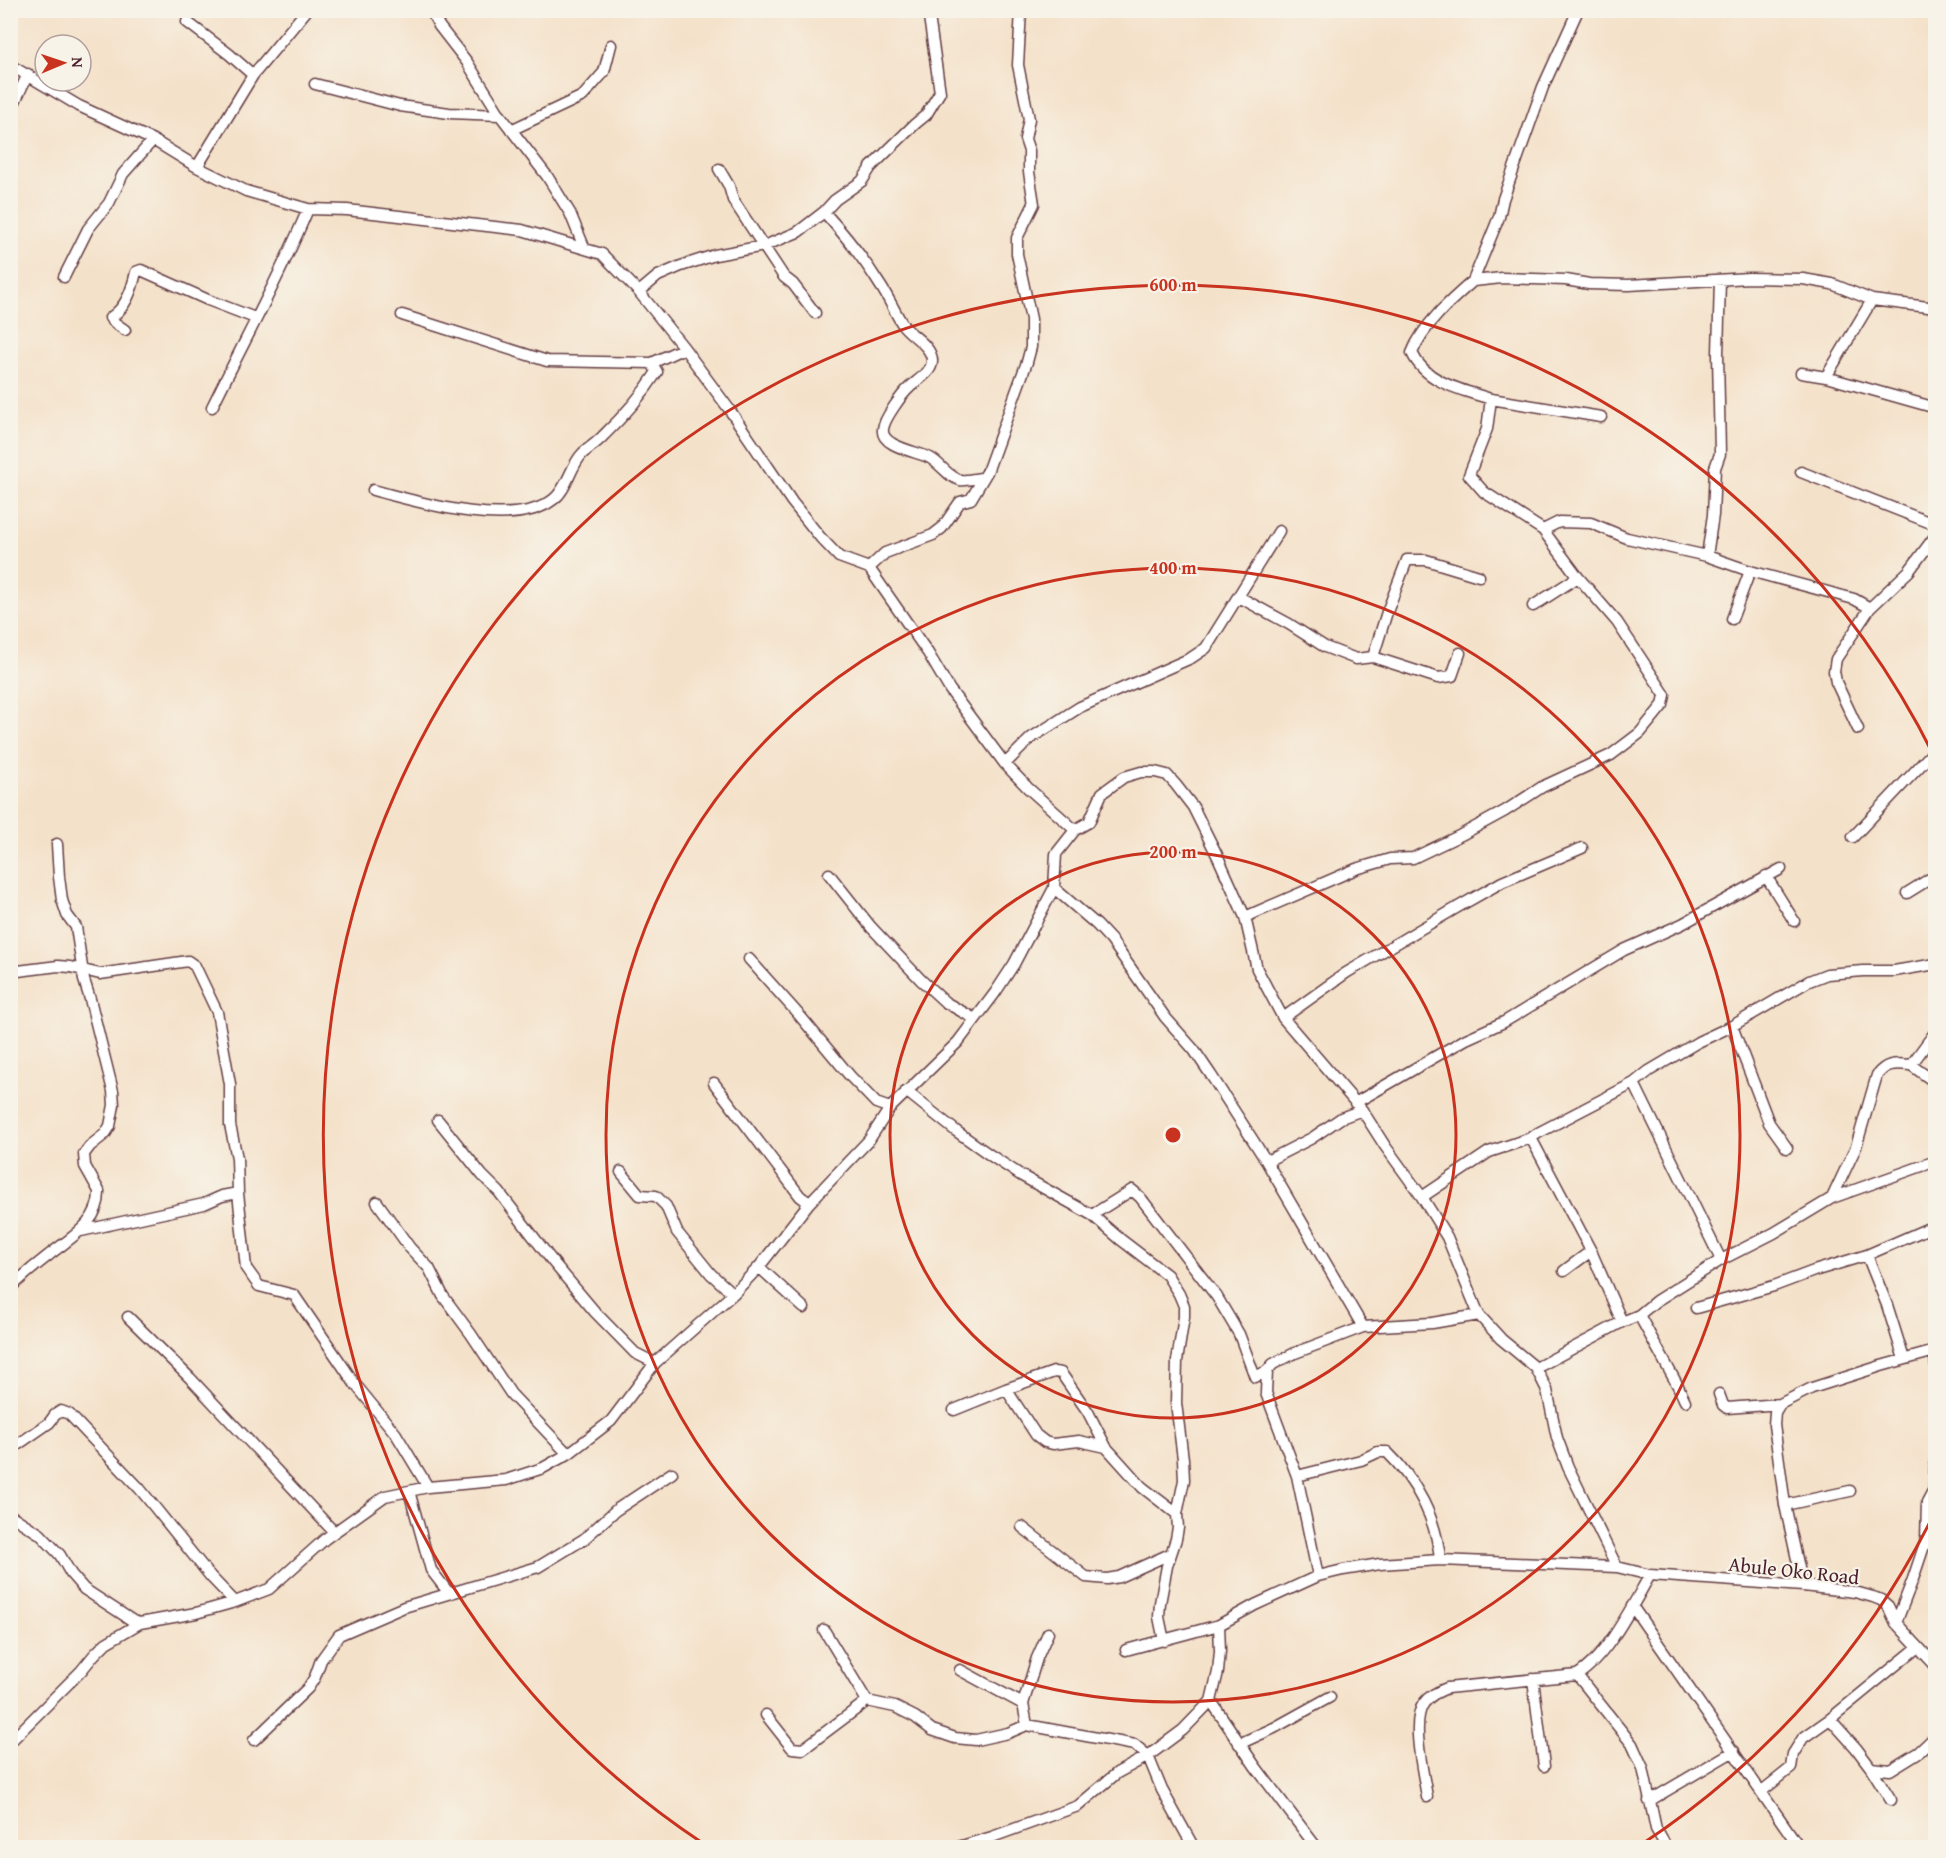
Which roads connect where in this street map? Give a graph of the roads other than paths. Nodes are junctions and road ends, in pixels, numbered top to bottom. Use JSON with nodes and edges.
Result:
{"nodes":[{"id":1,"x":307,"y":10,"type":"edge"},
{"id":2,"x":431,"y":10,"type":"edge"},
{"id":3,"x":928,"y":10,"type":"edge"},
{"id":4,"x":1021,"y":10,"type":"edge"},
{"id":5,"x":1578,"y":10,"type":"edge"},
{"id":6,"x":187,"y":22,"type":"dead end"},
{"id":7,"x":611,"y":45,"type":"dead end"},
{"id":8,"x":10,"y":65,"type":"edge"},
{"id":9,"x":28,"y":74,"type":"junction"},
{"id":10,"x":253,"y":75,"type":"junction"},
{"id":11,"x":315,"y":84,"type":"dead end"},
{"id":12,"x":10,"y":112,"type":"edge"},
{"id":13,"x":500,"y":115,"type":"junction"},
{"id":14,"x":511,"y":130,"type":"junction"},
{"id":15,"x":153,"y":140,"type":"junction"},
{"id":16,"x":197,"y":167,"type":"junction"},
{"id":17,"x":719,"y":169,"type":"dead end"},
{"id":18,"x":308,"y":209,"type":"junction"},
{"id":19,"x":824,"y":212,"type":"junction"},
{"id":20,"x":764,"y":246,"type":"junction"},
{"id":21,"x":584,"y":247,"type":"junction"},
{"id":22,"x":64,"y":277,"type":"dead end"},
{"id":23,"x":1720,"y":280,"type":"junction"},
{"id":24,"x":1473,"y":281,"type":"junction"},
{"id":25,"x":639,"y":292,"type":"junction"},
{"id":26,"x":1872,"y":300,"type":"junction"},
{"id":27,"x":1935,"y":308,"type":"edge"},
{"id":28,"x":815,"y":313,"type":"dead end"},
{"id":29,"x":402,"y":315,"type":"dead end"},
{"id":30,"x":255,"y":318,"type":"junction"},
{"id":31,"x":125,"y":330,"type":"dead end"},
{"id":32,"x":684,"y":348,"type":"junction"},
{"id":33,"x":651,"y":363,"type":"junction"},
{"id":34,"x":1801,"y":373,"type":"dead end"},
{"id":35,"x":1826,"y":377,"type":"junction"},
{"id":36,"x":1491,"y":399,"type":"junction"},
{"id":37,"x":212,"y":407,"type":"dead end"},
{"id":38,"x":1935,"y":408,"type":"edge"},
{"id":39,"x":1601,"y":417,"type":"dead end"},
{"id":40,"x":1801,"y":472,"type":"dead end"},
{"id":41,"x":983,"y":478,"type":"junction"},
{"id":42,"x":373,"y":490,"type":"dead end"},
{"id":43,"x":1935,"y":525,"type":"edge"},
{"id":44,"x":1543,"y":530,"type":"junction"},
{"id":45,"x":1279,"y":531,"type":"dead end"},
{"id":46,"x":1935,"y":535,"type":"edge"},
{"id":47,"x":1707,"y":556,"type":"junction"},
{"id":48,"x":868,"y":568,"type":"junction"},
{"id":49,"x":1750,"y":571,"type":"junction"},
{"id":50,"x":1479,"y":576,"type":"dead end"},
{"id":51,"x":1578,"y":577,"type":"junction"},
{"id":52,"x":1239,"y":597,"type":"junction"},
{"id":53,"x":1533,"y":606,"type":"dead end"},
{"id":54,"x":1869,"y":608,"type":"junction"},
{"id":55,"x":1732,"y":619,"type":"dead end"},
{"id":56,"x":1460,"y":653,"type":"dead end"},
{"id":57,"x":1373,"y":657,"type":"junction"},
{"id":58,"x":1858,"y":729,"type":"dead end"},
{"id":59,"x":1935,"y":749,"type":"edge"},
{"id":60,"x":1005,"y":764,"type":"junction"},
{"id":61,"x":1075,"y":830,"type":"junction"},
{"id":62,"x":1853,"y":837,"type":"dead end"},
{"id":63,"x":57,"y":844,"type":"dead end"},
{"id":64,"x":1582,"y":848,"type":"dead end"},
{"id":65,"x":1781,"y":869,"type":"dead end"},
{"id":66,"x":829,"y":874,"type":"dead end"},
{"id":67,"x":1935,"y":875,"type":"edge"},
{"id":68,"x":1766,"y":876,"type":"junction"},
{"id":69,"x":1054,"y":888,"type":"junction"},
{"id":70,"x":1906,"y":893,"type":"dead end"},
{"id":71,"x":1245,"y":917,"type":"junction"},
{"id":72,"x":1794,"y":921,"type":"dead end"},
{"id":73,"x":749,"y":959,"type":"dead end"},
{"id":74,"x":1935,"y":964,"type":"edge"},
{"id":75,"x":83,"y":971,"type":"junction"},
{"id":76,"x":10,"y":972,"type":"edge"},
{"id":77,"x":1283,"y":1018,"type":"junction"},
{"id":78,"x":975,"y":1019,"type":"junction"},
{"id":79,"x":1732,"y":1026,"type":"junction"},
{"id":80,"x":1935,"y":1031,"type":"edge"},
{"id":81,"x":1911,"y":1065,"type":"junction"},
{"id":82,"x":714,"y":1083,"type":"dead end"},
{"id":83,"x":1634,"y":1083,"type":"junction"},
{"id":84,"x":1935,"y":1083,"type":"edge"},
{"id":85,"x":906,"y":1091,"type":"junction"},
{"id":86,"x":1359,"y":1106,"type":"junction"},
{"id":87,"x":890,"y":1108,"type":"junction"},
{"id":88,"x":438,"y":1120,"type":"dead end"},
{"id":89,"x":1532,"y":1138,"type":"junction"},
{"id":90,"x":1787,"y":1148,"type":"dead end"},
{"id":91,"x":1265,"y":1159,"type":"junction"},
{"id":92,"x":1935,"y":1161,"type":"edge"},
{"id":93,"x":621,"y":1172,"type":"dead end"},
{"id":94,"x":238,"y":1194,"type":"junction"},
{"id":95,"x":1422,"y":1197,"type":"junction"},
{"id":96,"x":1832,"y":1198,"type":"junction"},
{"id":97,"x":377,"y":1202,"type":"dead end"},
{"id":98,"x":809,"y":1203,"type":"junction"},
{"id":99,"x":1092,"y":1215,"type":"junction"},
{"id":100,"x":1935,"y":1225,"type":"edge"},
{"id":101,"x":81,"y":1231,"type":"junction"},
{"id":102,"x":1591,"y":1251,"type":"junction"},
{"id":103,"x":1867,"y":1255,"type":"junction"},
{"id":104,"x":1721,"y":1260,"type":"junction"},
{"id":105,"x":759,"y":1267,"type":"junction"},
{"id":106,"x":1564,"y":1271,"type":"dead end"},
{"id":107,"x":10,"y":1288,"type":"edge"},
{"id":108,"x":733,"y":1294,"type":"junction"},
{"id":109,"x":804,"y":1308,"type":"dead end"},
{"id":110,"x":1696,"y":1308,"type":"dead end"},
{"id":111,"x":1479,"y":1315,"type":"junction"},
{"id":112,"x":1639,"y":1315,"type":"junction"},
{"id":113,"x":128,"y":1317,"type":"dead end"},
{"id":114,"x":1622,"y":1322,"type":"junction"},
{"id":115,"x":1363,"y":1327,"type":"junction"},
{"id":116,"x":1904,"y":1359,"type":"junction"},
{"id":117,"x":655,"y":1363,"type":"junction"},
{"id":118,"x":1935,"y":1366,"type":"edge"},
{"id":119,"x":1536,"y":1368,"type":"junction"},
{"id":120,"x":1267,"y":1371,"type":"junction"},
{"id":121,"x":1006,"y":1389,"type":"junction"},
{"id":122,"x":1719,"y":1394,"type":"dead end"},
{"id":123,"x":1685,"y":1401,"type":"dead end"},
{"id":124,"x":1780,"y":1404,"type":"junction"},
{"id":125,"x":954,"y":1410,"type":"dead end"},
{"id":126,"x":1106,"y":1447,"type":"junction"},
{"id":127,"x":1935,"y":1448,"type":"edge"},
{"id":128,"x":10,"y":1450,"type":"edge"},
{"id":129,"x":568,"y":1454,"type":"junction"},
{"id":130,"x":672,"y":1473,"type":"dead end"},
{"id":131,"x":1297,"y":1476,"type":"junction"},
{"id":132,"x":428,"y":1487,"type":"junction"},
{"id":133,"x":1935,"y":1489,"type":"edge"},
{"id":134,"x":409,"y":1491,"type":"junction"},
{"id":135,"x":1850,"y":1491,"type":"dead end"},
{"id":136,"x":1785,"y":1505,"type":"junction"},
{"id":137,"x":1177,"y":1514,"type":"junction"},
{"id":138,"x":10,"y":1515,"type":"edge"},
{"id":139,"x":1022,"y":1527,"type":"dead end"},
{"id":140,"x":334,"y":1533,"type":"junction"},
{"id":141,"x":1170,"y":1554,"type":"junction"},
{"id":142,"x":1440,"y":1560,"type":"junction"},
{"id":143,"x":1617,"y":1567,"type":"junction"},
{"id":144,"x":1650,"y":1575,"type":"junction"},
{"id":145,"x":1318,"y":1576,"type":"junction"},
{"id":146,"x":1803,"y":1586,"type":"junction"},
{"id":147,"x":448,"y":1592,"type":"junction"},
{"id":148,"x":235,"y":1602,"type":"junction"},
{"id":149,"x":1632,"y":1606,"type":"junction"},
{"id":150,"x":140,"y":1623,"type":"junction"},
{"id":151,"x":1896,"y":1623,"type":"junction"},
{"id":152,"x":1219,"y":1625,"type":"junction"},
{"id":153,"x":824,"y":1630,"type":"dead end"},
{"id":154,"x":1048,"y":1633,"type":"dead end"},
{"id":155,"x":1164,"y":1641,"type":"junction"},
{"id":156,"x":1918,"y":1647,"type":"junction"},
{"id":157,"x":1126,"y":1650,"type":"dead end"},
{"id":158,"x":1935,"y":1666,"type":"edge"},
{"id":159,"x":960,"y":1670,"type":"dead end"},
{"id":160,"x":1577,"y":1675,"type":"junction"},
{"id":161,"x":1533,"y":1679,"type":"junction"},
{"id":162,"x":1330,"y":1697,"type":"dead end"},
{"id":163,"x":867,"y":1701,"type":"junction"},
{"id":164,"x":1211,"y":1701,"type":"junction"},
{"id":165,"x":1023,"y":1704,"type":"junction"},
{"id":166,"x":766,"y":1715,"type":"dead end"},
{"id":167,"x":1830,"y":1719,"type":"junction"},
{"id":168,"x":1027,"y":1725,"type":"junction"},
{"id":169,"x":1935,"y":1736,"type":"edge"},
{"id":170,"x":254,"y":1740,"type":"dead end"},
{"id":171,"x":10,"y":1742,"type":"edge"},
{"id":172,"x":1239,"y":1744,"type":"junction"},
{"id":173,"x":1734,"y":1751,"type":"junction"},
{"id":174,"x":1148,"y":1756,"type":"junction"},
{"id":175,"x":1544,"y":1766,"type":"dead end"},
{"id":176,"x":1871,"y":1768,"type":"junction"},
{"id":177,"x":1762,"y":1791,"type":"junction"},
{"id":178,"x":1427,"y":1797,"type":"dead end"},
{"id":179,"x":1891,"y":1800,"type":"dead end"},
{"id":180,"x":1649,"y":1801,"type":"junction"},
{"id":181,"x":955,"y":1848,"type":"edge"},
{"id":182,"x":1194,"y":1848,"type":"edge"},
{"id":183,"x":1317,"y":1848,"type":"edge"},
{"id":184,"x":1667,"y":1848,"type":"edge"},
{"id":185,"x":1800,"y":1848,"type":"edge"}],
"edges":[{"from":1,"to":10,"type":"street"},
{"from":2,"to":13,"type":"street"},
{"from":3,"to":19,"type":"street"},
{"from":4,"to":41,"type":"street"},
{"from":5,"to":24,"type":"street"},
{"from":6,"to":10,"type":"street"},
{"from":7,"to":14,"type":"street"},
{"from":8,"to":9,"type":"street"},
{"from":9,"to":12,"type":"street"},
{"from":9,"to":15,"type":"street"},
{"from":10,"to":16,"type":"street"},
{"from":11,"to":13,"type":"street"},
{"from":13,"to":14,"type":"street"},
{"from":14,"to":21,"type":"street"},
{"from":15,"to":16,"type":"street"},
{"from":15,"to":22,"type":"street"},
{"from":16,"to":18,"type":"street"},
{"from":17,"to":20,"type":"street"},
{"from":18,"to":21,"type":"street"},
{"from":18,"to":30,"type":"street"},
{"from":19,"to":20,"type":"street"},
{"from":19,"to":41,"type":"street"},
{"from":20,"to":25,"type":"street"},
{"from":20,"to":28,"type":"street"},
{"from":21,"to":25,"type":"street"},
{"from":23,"to":24,"type":"street"},
{"from":23,"to":26,"type":"street"},
{"from":23,"to":47,"type":"street"},
{"from":24,"to":36,"type":"street"},
{"from":25,"to":32,"type":"street"},
{"from":26,"to":27,"type":"street"},
{"from":26,"to":35,"type":"street"},
{"from":29,"to":33,"type":"street"},
{"from":30,"to":31,"type":"street"},
{"from":30,"to":37,"type":"street"},
{"from":32,"to":33,"type":"street"},
{"from":32,"to":48,"type":"street"},
{"from":33,"to":42,"type":"street"},
{"from":34,"to":35,"type":"street"},
{"from":35,"to":38,"type":"street"},
{"from":36,"to":39,"type":"street"},
{"from":36,"to":44,"type":"street"},
{"from":40,"to":43,"type":"street"},
{"from":41,"to":48,"type":"street"},
{"from":44,"to":47,"type":"street"},
{"from":44,"to":51,"type":"street"},
{"from":45,"to":52,"type":"street"},
{"from":46,"to":54,"type":"street"},
{"from":47,"to":49,"type":"street"},
{"from":48,"to":60,"type":"street"},
{"from":49,"to":54,"type":"street"},
{"from":49,"to":55,"type":"street"},
{"from":50,"to":57,"type":"street"},
{"from":51,"to":53,"type":"street"},
{"from":51,"to":71,"type":"street"},
{"from":52,"to":57,"type":"street"},
{"from":52,"to":60,"type":"street"},
{"from":54,"to":58,"type":"street"},
{"from":56,"to":57,"type":"street"},
{"from":59,"to":62,"type":"street"},
{"from":60,"to":61,"type":"street"},
{"from":61,"to":69,"type":"street"},
{"from":61,"to":71,"type":"street"},
{"from":63,"to":75,"type":"street"},
{"from":64,"to":77,"type":"street"},
{"from":65,"to":68,"type":"street"},
{"from":66,"to":78,"type":"street"},
{"from":67,"to":70,"type":"street"},
{"from":68,"to":72,"type":"street"},
{"from":68,"to":86,"type":"street"},
{"from":69,"to":78,"type":"street"},
{"from":69,"to":91,"type":"street"},
{"from":71,"to":77,"type":"street"},
{"from":73,"to":87,"type":"street"},
{"from":74,"to":79,"type":"street"},
{"from":75,"to":76,"type":"street"},
{"from":75,"to":94,"type":"street"},
{"from":75,"to":101,"type":"street"},
{"from":77,"to":86,"type":"street"},
{"from":78,"to":85,"type":"street"},
{"from":79,"to":83,"type":"street"},
{"from":79,"to":90,"type":"street"},
{"from":80,"to":81,"type":"street"},
{"from":81,"to":84,"type":"street"},
{"from":81,"to":96,"type":"street"},
{"from":82,"to":98,"type":"street"},
{"from":83,"to":89,"type":"street"},
{"from":83,"to":104,"type":"street"},
{"from":85,"to":87,"type":"street"},
{"from":85,"to":99,"type":"street"},
{"from":86,"to":91,"type":"street"},
{"from":86,"to":95,"type":"street"},
{"from":87,"to":98,"type":"street"},
{"from":88,"to":117,"type":"street"},
{"from":89,"to":95,"type":"street"},
{"from":89,"to":102,"type":"street"},
{"from":91,"to":115,"type":"street"},
{"from":92,"to":96,"type":"street"},
{"from":93,"to":108,"type":"street"},
{"from":94,"to":101,"type":"street"},
{"from":94,"to":132,"type":"street"},
{"from":95,"to":111,"type":"street"},
{"from":96,"to":104,"type":"street"},
{"from":97,"to":129,"type":"street"},
{"from":98,"to":105,"type":"street"},
{"from":99,"to":120,"type":"street"},
{"from":99,"to":137,"type":"street"},
{"from":100,"to":103,"type":"street"},
{"from":101,"to":107,"type":"street"},
{"from":102,"to":106,"type":"street"},
{"from":102,"to":114,"type":"street"},
{"from":103,"to":110,"type":"street"},
{"from":103,"to":116,"type":"street"},
{"from":104,"to":112,"type":"street"},
{"from":105,"to":108,"type":"street"},
{"from":105,"to":109,"type":"street"},
{"from":108,"to":117,"type":"street"},
{"from":111,"to":115,"type":"street"},
{"from":111,"to":119,"type":"street"},
{"from":112,"to":114,"type":"street"},
{"from":112,"to":123,"type":"street"},
{"from":113,"to":140,"type":"street"},
{"from":114,"to":119,"type":"street"},
{"from":115,"to":120,"type":"street"},
{"from":116,"to":118,"type":"street"},
{"from":116,"to":124,"type":"street"},
{"from":117,"to":129,"type":"street"},
{"from":119,"to":143,"type":"street"},
{"from":120,"to":131,"type":"street"},
{"from":121,"to":125,"type":"street"},
{"from":121,"to":126,"type":"street"},
{"from":121,"to":126,"type":"street"},
{"from":122,"to":124,"type":"street"},
{"from":124,"to":136,"type":"street"},
{"from":126,"to":137,"type":"street"},
{"from":127,"to":133,"type":"street"},
{"from":128,"to":148,"type":"street"},
{"from":129,"to":132,"type":"street"},
{"from":130,"to":147,"type":"street"},
{"from":131,"to":142,"type":"street"},
{"from":131,"to":145,"type":"street"},
{"from":132,"to":134,"type":"street"},
{"from":133,"to":151,"type":"street"},
{"from":134,"to":140,"type":"street"},
{"from":134,"to":147,"type":"street"},
{"from":135,"to":136,"type":"street"},
{"from":136,"to":146,"type":"street"},
{"from":137,"to":141,"type":"street"},
{"from":138,"to":150,"type":"street"},
{"from":139,"to":141,"type":"street"},
{"from":140,"to":148,"type":"street"},
{"from":141,"to":155,"type":"street"},
{"from":142,"to":143,"type":"street","name":"Abule Oko Road"},
{"from":142,"to":145,"type":"street","name":"Abule Oko Road"},
{"from":143,"to":144,"type":"street","name":"Abule Oko Road"},
{"from":144,"to":146,"type":"street","name":"Abule Oko Road"},
{"from":144,"to":149,"type":"street"},
{"from":145,"to":152,"type":"street","name":"Abule Oko Road"},
{"from":146,"to":151,"type":"street","name":"Abule Oko Road"},
{"from":147,"to":170,"type":"street"},
{"from":148,"to":150,"type":"street"},
{"from":149,"to":160,"type":"street"},
{"from":149,"to":173,"type":"street"},
{"from":150,"to":171,"type":"street"},
{"from":151,"to":156,"type":"street","name":"Abule Oko Road"},
{"from":152,"to":155,"type":"street","name":"Abule Oko Road"},
{"from":152,"to":164,"type":"street"},
{"from":153,"to":163,"type":"street"},
{"from":154,"to":165,"type":"street"},
{"from":155,"to":157,"type":"street","name":"Abule Oko Road"},
{"from":156,"to":158,"type":"street","name":"Abule Oko Road"},
{"from":156,"to":167,"type":"street"},
{"from":159,"to":165,"type":"street"},
{"from":160,"to":161,"type":"street"},
{"from":160,"to":180,"type":"street"},
{"from":161,"to":175,"type":"street"},
{"from":161,"to":178,"type":"street"},
{"from":162,"to":172,"type":"street"},
{"from":163,"to":166,"type":"street"},
{"from":163,"to":168,"type":"street"},
{"from":164,"to":172,"type":"street"},
{"from":164,"to":174,"type":"street"},
{"from":165,"to":168,"type":"street"},
{"from":167,"to":176,"type":"street"},
{"from":167,"to":177,"type":"street"},
{"from":168,"to":174,"type":"street"},
{"from":169,"to":176,"type":"street"},
{"from":172,"to":183,"type":"street"},
{"from":173,"to":177,"type":"street"},
{"from":173,"to":180,"type":"street"},
{"from":174,"to":181,"type":"street"},
{"from":174,"to":182,"type":"street"},
{"from":176,"to":179,"type":"street"},
{"from":177,"to":185,"type":"street"},
{"from":180,"to":184,"type":"street"}]}
